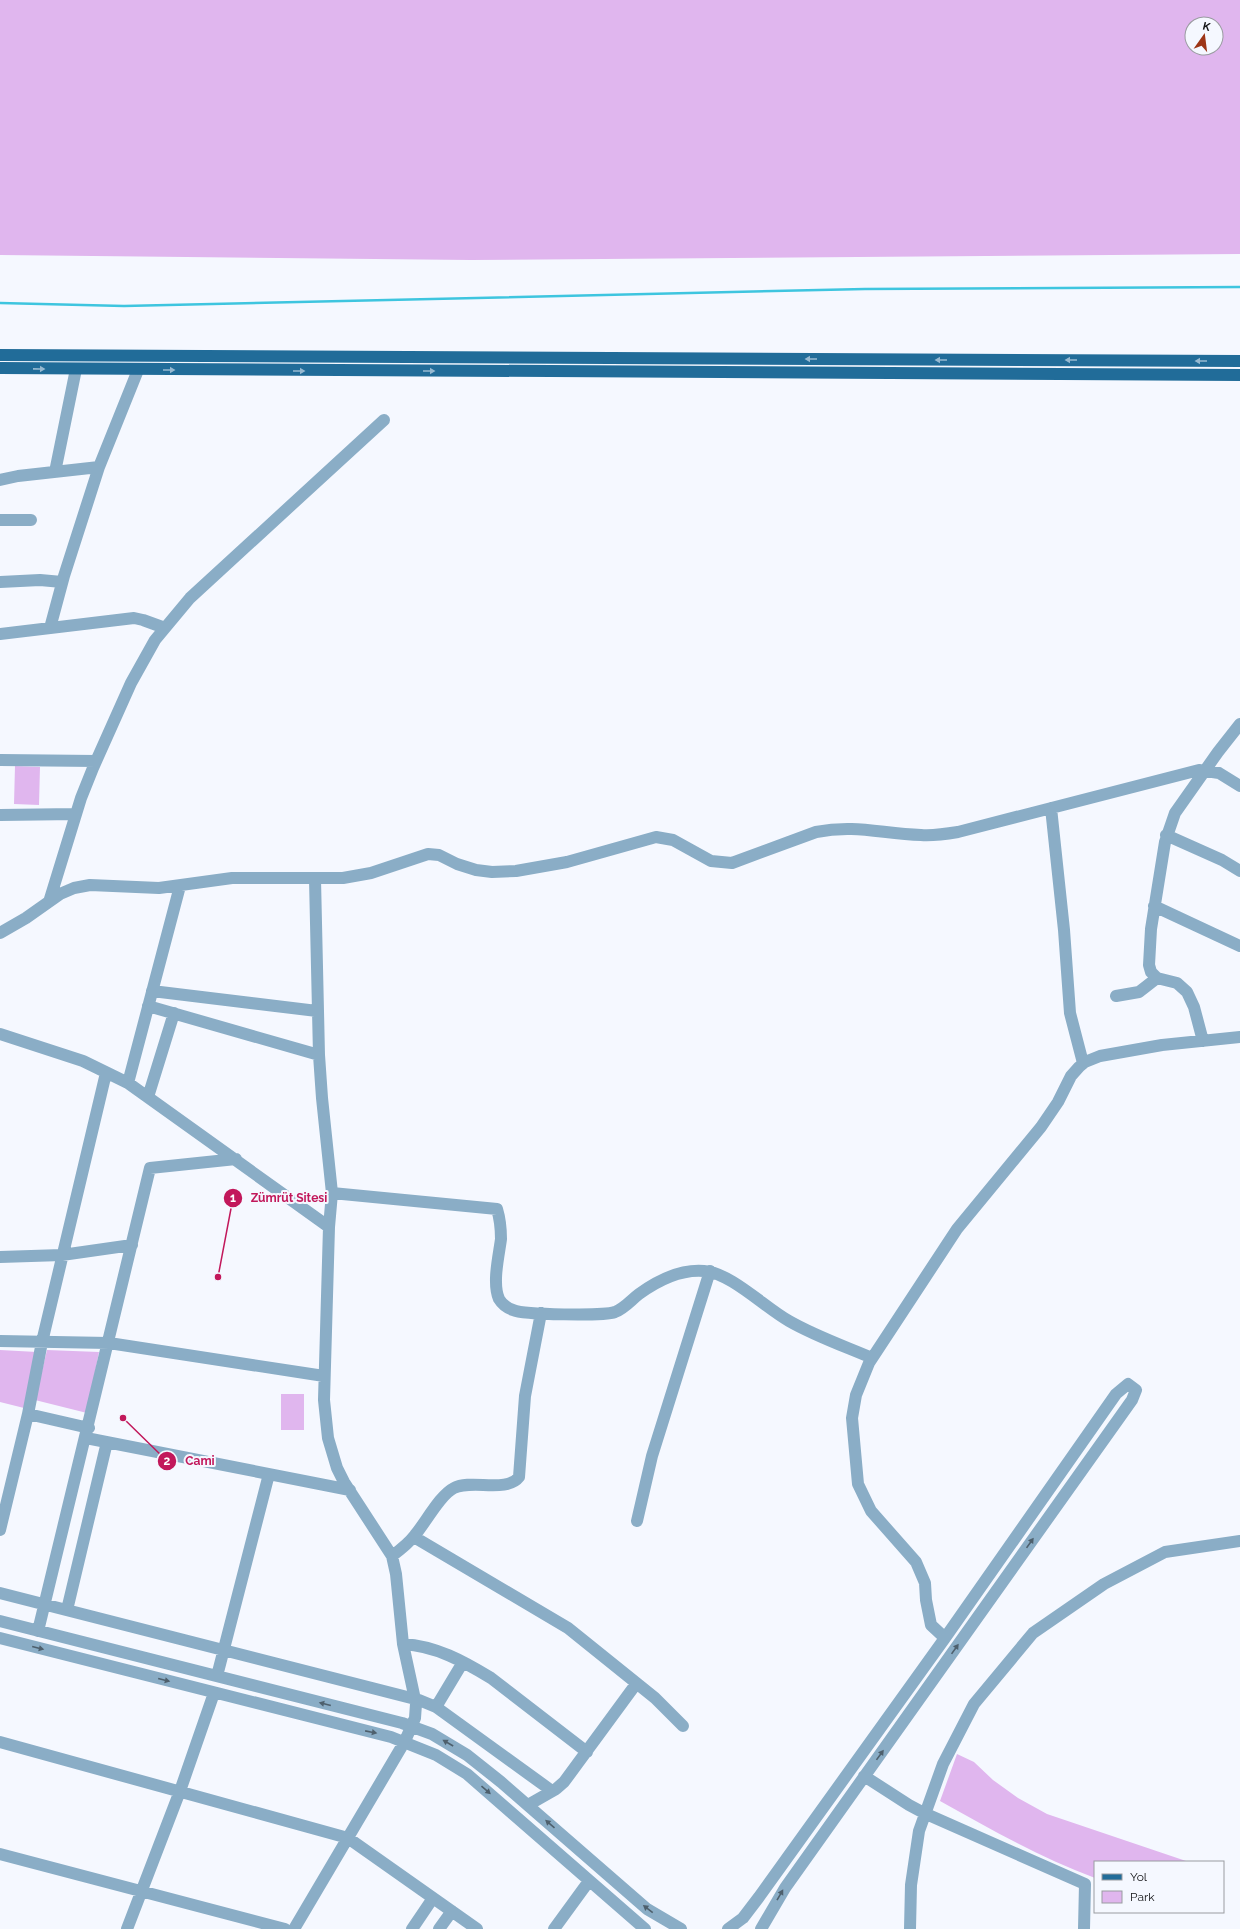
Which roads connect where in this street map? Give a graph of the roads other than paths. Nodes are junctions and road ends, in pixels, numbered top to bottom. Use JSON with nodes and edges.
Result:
{"nodes":[{"id":1,"x":0,"y":355,"type":"edge"},
{"id":2,"x":1240,"y":361,"type":"edge"},
{"id":3,"x":76,"y":370,"type":"junction"},
{"id":4,"x":138,"y":370,"type":"junction"},
{"id":5,"x":1,"y":371,"type":"edge"},
{"id":6,"x":1240,"y":375,"type":"edge"},
{"id":7,"x":384,"y":420,"type":"dead end"},
{"id":8,"x":99,"y":467,"type":"junction"},
{"id":9,"x":56,"y":472,"type":"junction"},
{"id":10,"x":0,"y":480,"type":"edge"},
{"id":11,"x":0,"y":520,"type":"edge"},
{"id":12,"x":31,"y":520,"type":"dead end"},
{"id":13,"x":0,"y":582,"type":"edge"},
{"id":14,"x":62,"y":582,"type":"junction"},
{"id":15,"x":50,"y":628,"type":"junction"},
{"id":16,"x":164,"y":628,"type":"junction"},
{"id":17,"x":0,"y":634,"type":"edge"},
{"id":18,"x":1240,"y":724,"type":"edge"},
{"id":19,"x":0,"y":760,"type":"edge"},
{"id":20,"x":96,"y":761,"type":"junction"},
{"id":21,"x":1206,"y":770,"type":"junction"},
{"id":22,"x":1240,"y":786,"type":"edge"},
{"id":23,"x":1051,"y":808,"type":"junction"},
{"id":24,"x":76,"y":814,"type":"junction"},
{"id":25,"x":0,"y":815,"type":"edge"},
{"id":26,"x":1166,"y":835,"type":"junction"},
{"id":27,"x":1240,"y":871,"type":"edge"},
{"id":28,"x":315,"y":879,"type":"junction"},
{"id":29,"x":180,"y":886,"type":"junction"},
{"id":30,"x":49,"y":902,"type":"junction"},
{"id":31,"x":1154,"y":906,"type":"junction"},
{"id":32,"x":0,"y":933,"type":"edge"},
{"id":33,"x":1240,"y":946,"type":"edge"},
{"id":34,"x":1157,"y":978,"type":"junction"},
{"id":35,"x":152,"y":991,"type":"junction"},
{"id":36,"x":1116,"y":996,"type":"dead end"},
{"id":37,"x":148,"y":1006,"type":"junction"},
{"id":38,"x":317,"y":1011,"type":"junction"},
{"id":39,"x":174,"y":1013,"type":"junction"},
{"id":40,"x":0,"y":1034,"type":"edge"},
{"id":41,"x":1240,"y":1038,"type":"edge"},
{"id":42,"x":1203,"y":1041,"type":"junction"},
{"id":43,"x":319,"y":1054,"type":"junction"},
{"id":44,"x":1083,"y":1064,"type":"junction"},
{"id":45,"x":106,"y":1073,"type":"junction"},
{"id":46,"x":128,"y":1083,"type":"junction"},
{"id":47,"x":148,"y":1097,"type":"junction"},
{"id":48,"x":236,"y":1159,"type":"junction"},
{"id":49,"x":332,"y":1193,"type":"junction"},
{"id":50,"x":329,"y":1227,"type":"junction"},
{"id":51,"x":132,"y":1245,"type":"junction"},
{"id":52,"x":62,"y":1255,"type":"junction"},
{"id":53,"x":0,"y":1256,"type":"edge"},
{"id":54,"x":710,"y":1271,"type":"junction"},
{"id":55,"x":541,"y":1313,"type":"junction"},
{"id":56,"x":0,"y":1341,"type":"edge"},
{"id":57,"x":42,"y":1342,"type":"junction"},
{"id":58,"x":109,"y":1343,"type":"junction"},
{"id":59,"x":872,"y":1358,"type":"junction"},
{"id":60,"x":324,"y":1376,"type":"junction"},
{"id":61,"x":28,"y":1414,"type":"junction"},
{"id":62,"x":87,"y":1433,"type":"junction"},
{"id":63,"x":107,"y":1442,"type":"junction"},
{"id":64,"x":269,"y":1474,"type":"junction"},
{"id":65,"x":350,"y":1490,"type":"junction"},
{"id":66,"x":637,"y":1521,"type":"dead end"},
{"id":67,"x":0,"y":1530,"type":"edge"},
{"id":68,"x":414,"y":1536,"type":"junction"},
{"id":69,"x":1240,"y":1541,"type":"edge"},
{"id":70,"x":392,"y":1556,"type":"junction"},
{"id":71,"x":0,"y":1593,"type":"edge"},
{"id":72,"x":46,"y":1604,"type":"junction"},
{"id":73,"x":67,"y":1610,"type":"junction"},
{"id":74,"x":0,"y":1622,"type":"edge"},
{"id":75,"x":38,"y":1631,"type":"junction"},
{"id":76,"x":0,"y":1638,"type":"edge"},
{"id":77,"x":945,"y":1638,"type":"junction"},
{"id":78,"x":403,"y":1644,"type":"junction"},
{"id":79,"x":224,"y":1650,"type":"junction"},
{"id":80,"x":463,"y":1662,"type":"junction"},
{"id":81,"x":216,"y":1676,"type":"junction"},
{"id":82,"x":636,"y":1684,"type":"junction"},
{"id":83,"x":214,"y":1693,"type":"junction"},
{"id":84,"x":415,"y":1698,"type":"junction"},
{"id":85,"x":436,"y":1707,"type":"junction"},
{"id":86,"x":683,"y":1726,"type":"dead end"},
{"id":87,"x":412,"y":1727,"type":"junction"},
{"id":88,"x":405,"y":1741,"type":"junction"},
{"id":89,"x":0,"y":1742,"type":"edge"},
{"id":90,"x":587,"y":1752,"type":"junction"},
{"id":91,"x":864,"y":1776,"type":"junction"},
{"id":92,"x":180,"y":1791,"type":"junction"},
{"id":93,"x":552,"y":1791,"type":"junction"},
{"id":94,"x":528,"y":1805,"type":"junction"},
{"id":95,"x":924,"y":1813,"type":"junction"},
{"id":96,"x":348,"y":1838,"type":"junction"},
{"id":97,"x":0,"y":1854,"type":"edge"},
{"id":98,"x":589,"y":1881,"type":"junction"},
{"id":99,"x":141,"y":1892,"type":"junction"},
{"id":100,"x":433,"y":1898,"type":"junction"},
{"id":101,"x":452,"y":1911,"type":"junction"},
{"id":102,"x":763,"y":1927,"type":"edge"},
{"id":103,"x":127,"y":1929,"type":"edge"},
{"id":104,"x":285,"y":1929,"type":"edge"},
{"id":105,"x":294,"y":1929,"type":"edge"},
{"id":106,"x":412,"y":1929,"type":"edge"},
{"id":107,"x":439,"y":1929,"type":"edge"},
{"id":108,"x":477,"y":1929,"type":"edge"},
{"id":109,"x":554,"y":1929,"type":"edge"},
{"id":110,"x":645,"y":1929,"type":"edge"},
{"id":111,"x":681,"y":1929,"type":"edge"},
{"id":112,"x":728,"y":1929,"type":"edge"},
{"id":113,"x":910,"y":1929,"type":"edge"},
{"id":114,"x":1084,"y":1929,"type":"edge"}],
"edges":[{"from":2,"to":1,"type":"main road","one_way":true},
{"from":3,"to":4,"type":"main road"},
{"from":5,"to":3,"type":"main road","one_way":true},
{"from":3,"to":9,"type":"street"},
{"from":4,"to":6,"type":"main road","one_way":true},
{"from":4,"to":8,"type":"street"},
{"from":7,"to":16,"type":"street"},
{"from":8,"to":9,"type":"street"},
{"from":8,"to":14,"type":"street"},
{"from":9,"to":10,"type":"street"},
{"from":11,"to":12,"type":"street"},
{"from":13,"to":14,"type":"street"},
{"from":14,"to":15,"type":"street"},
{"from":15,"to":16,"type":"street"},
{"from":15,"to":17,"type":"street"},
{"from":16,"to":20,"type":"street"},
{"from":18,"to":21,"type":"street"},
{"from":19,"to":20,"type":"street"},
{"from":20,"to":24,"type":"street"},
{"from":21,"to":22,"type":"street"},
{"from":21,"to":23,"type":"street"},
{"from":21,"to":26,"type":"street"},
{"from":23,"to":28,"type":"street"},
{"from":23,"to":44,"type":"street"},
{"from":24,"to":25,"type":"street"},
{"from":24,"to":30,"type":"street"},
{"from":26,"to":27,"type":"street"},
{"from":26,"to":31,"type":"street"},
{"from":28,"to":29,"type":"street"},
{"from":28,"to":38,"type":"street"},
{"from":29,"to":30,"type":"street"},
{"from":29,"to":35,"type":"street"},
{"from":30,"to":32,"type":"street"},
{"from":31,"to":33,"type":"street"},
{"from":31,"to":34,"type":"street"},
{"from":34,"to":36,"type":"street"},
{"from":34,"to":42,"type":"street"},
{"from":35,"to":37,"type":"street"},
{"from":35,"to":38,"type":"street"},
{"from":37,"to":39,"type":"street"},
{"from":37,"to":46,"type":"street"},
{"from":38,"to":43,"type":"street"},
{"from":39,"to":43,"type":"street"},
{"from":39,"to":47,"type":"street"},
{"from":40,"to":45,"type":"street"},
{"from":41,"to":42,"type":"street"},
{"from":42,"to":44,"type":"street"},
{"from":43,"to":49,"type":"street"},
{"from":44,"to":59,"type":"street"},
{"from":45,"to":46,"type":"street"},
{"from":45,"to":52,"type":"street"},
{"from":46,"to":47,"type":"street"},
{"from":47,"to":48,"type":"street"},
{"from":48,"to":50,"type":"street"},
{"from":48,"to":51,"type":"street"},
{"from":49,"to":50,"type":"street"},
{"from":49,"to":55,"type":"street"},
{"from":50,"to":60,"type":"street"},
{"from":51,"to":52,"type":"street"},
{"from":51,"to":58,"type":"street"},
{"from":52,"to":53,"type":"street"},
{"from":52,"to":57,"type":"street"},
{"from":54,"to":55,"type":"street"},
{"from":54,"to":59,"type":"street"},
{"from":54,"to":66,"type":"street"},
{"from":55,"to":68,"type":"street"},
{"from":56,"to":57,"type":"street"},
{"from":57,"to":58,"type":"street"},
{"from":57,"to":61,"type":"street"},
{"from":58,"to":60,"type":"street"},
{"from":58,"to":62,"type":"street"},
{"from":59,"to":77,"type":"street"},
{"from":60,"to":65,"type":"street"},
{"from":61,"to":62,"type":"street"},
{"from":61,"to":67,"type":"street"},
{"from":62,"to":63,"type":"street"},
{"from":62,"to":72,"type":"street"},
{"from":63,"to":64,"type":"street"},
{"from":63,"to":73,"type":"street"},
{"from":64,"to":65,"type":"street"},
{"from":64,"to":79,"type":"street"},
{"from":65,"to":70,"type":"street"},
{"from":68,"to":70,"type":"street"},
{"from":68,"to":82,"type":"street"},
{"from":69,"to":95,"type":"street"},
{"from":70,"to":78,"type":"street"},
{"from":71,"to":72,"type":"street"},
{"from":72,"to":73,"type":"street"},
{"from":72,"to":75,"type":"street"},
{"from":73,"to":79,"type":"street"},
{"from":74,"to":75,"type":"street"},
{"from":75,"to":81,"type":"street"},
{"from":76,"to":83,"type":"street","one_way":true},
{"from":91,"to":77,"type":"street","one_way":true},
{"from":77,"to":112,"type":"street"},
{"from":78,"to":80,"type":"street"},
{"from":78,"to":84,"type":"street"},
{"from":79,"to":81,"type":"street"},
{"from":79,"to":84,"type":"street"},
{"from":80,"to":85,"type":"street"},
{"from":80,"to":90,"type":"street"},
{"from":87,"to":81,"type":"street","one_way":true},
{"from":82,"to":86,"type":"street"},
{"from":82,"to":90,"type":"street"},
{"from":83,"to":88,"type":"street","one_way":true},
{"from":83,"to":92,"type":"street"},
{"from":84,"to":85,"type":"street"},
{"from":84,"to":87,"type":"street"},
{"from":85,"to":93,"type":"street"},
{"from":87,"to":88,"type":"street"},
{"from":94,"to":87,"type":"street","one_way":true},
{"from":88,"to":96,"type":"street"},
{"from":88,"to":98,"type":"street","one_way":true},
{"from":89,"to":92,"type":"street"},
{"from":90,"to":93,"type":"street"},
{"from":91,"to":95,"type":"street"},
{"from":102,"to":91,"type":"street","one_way":true},
{"from":92,"to":96,"type":"street"},
{"from":92,"to":99,"type":"street"},
{"from":93,"to":94,"type":"street"},
{"from":111,"to":94,"type":"street","one_way":true},
{"from":95,"to":113,"type":"street"},
{"from":95,"to":114,"type":"street"},
{"from":96,"to":100,"type":"street"},
{"from":96,"to":105,"type":"street"},
{"from":97,"to":99,"type":"street"},
{"from":98,"to":109,"type":"street"},
{"from":98,"to":110,"type":"street"},
{"from":99,"to":103,"type":"street"},
{"from":99,"to":104,"type":"street"},
{"from":100,"to":101,"type":"street"},
{"from":100,"to":106,"type":"street"},
{"from":101,"to":107,"type":"street"},
{"from":101,"to":108,"type":"street"}]}
